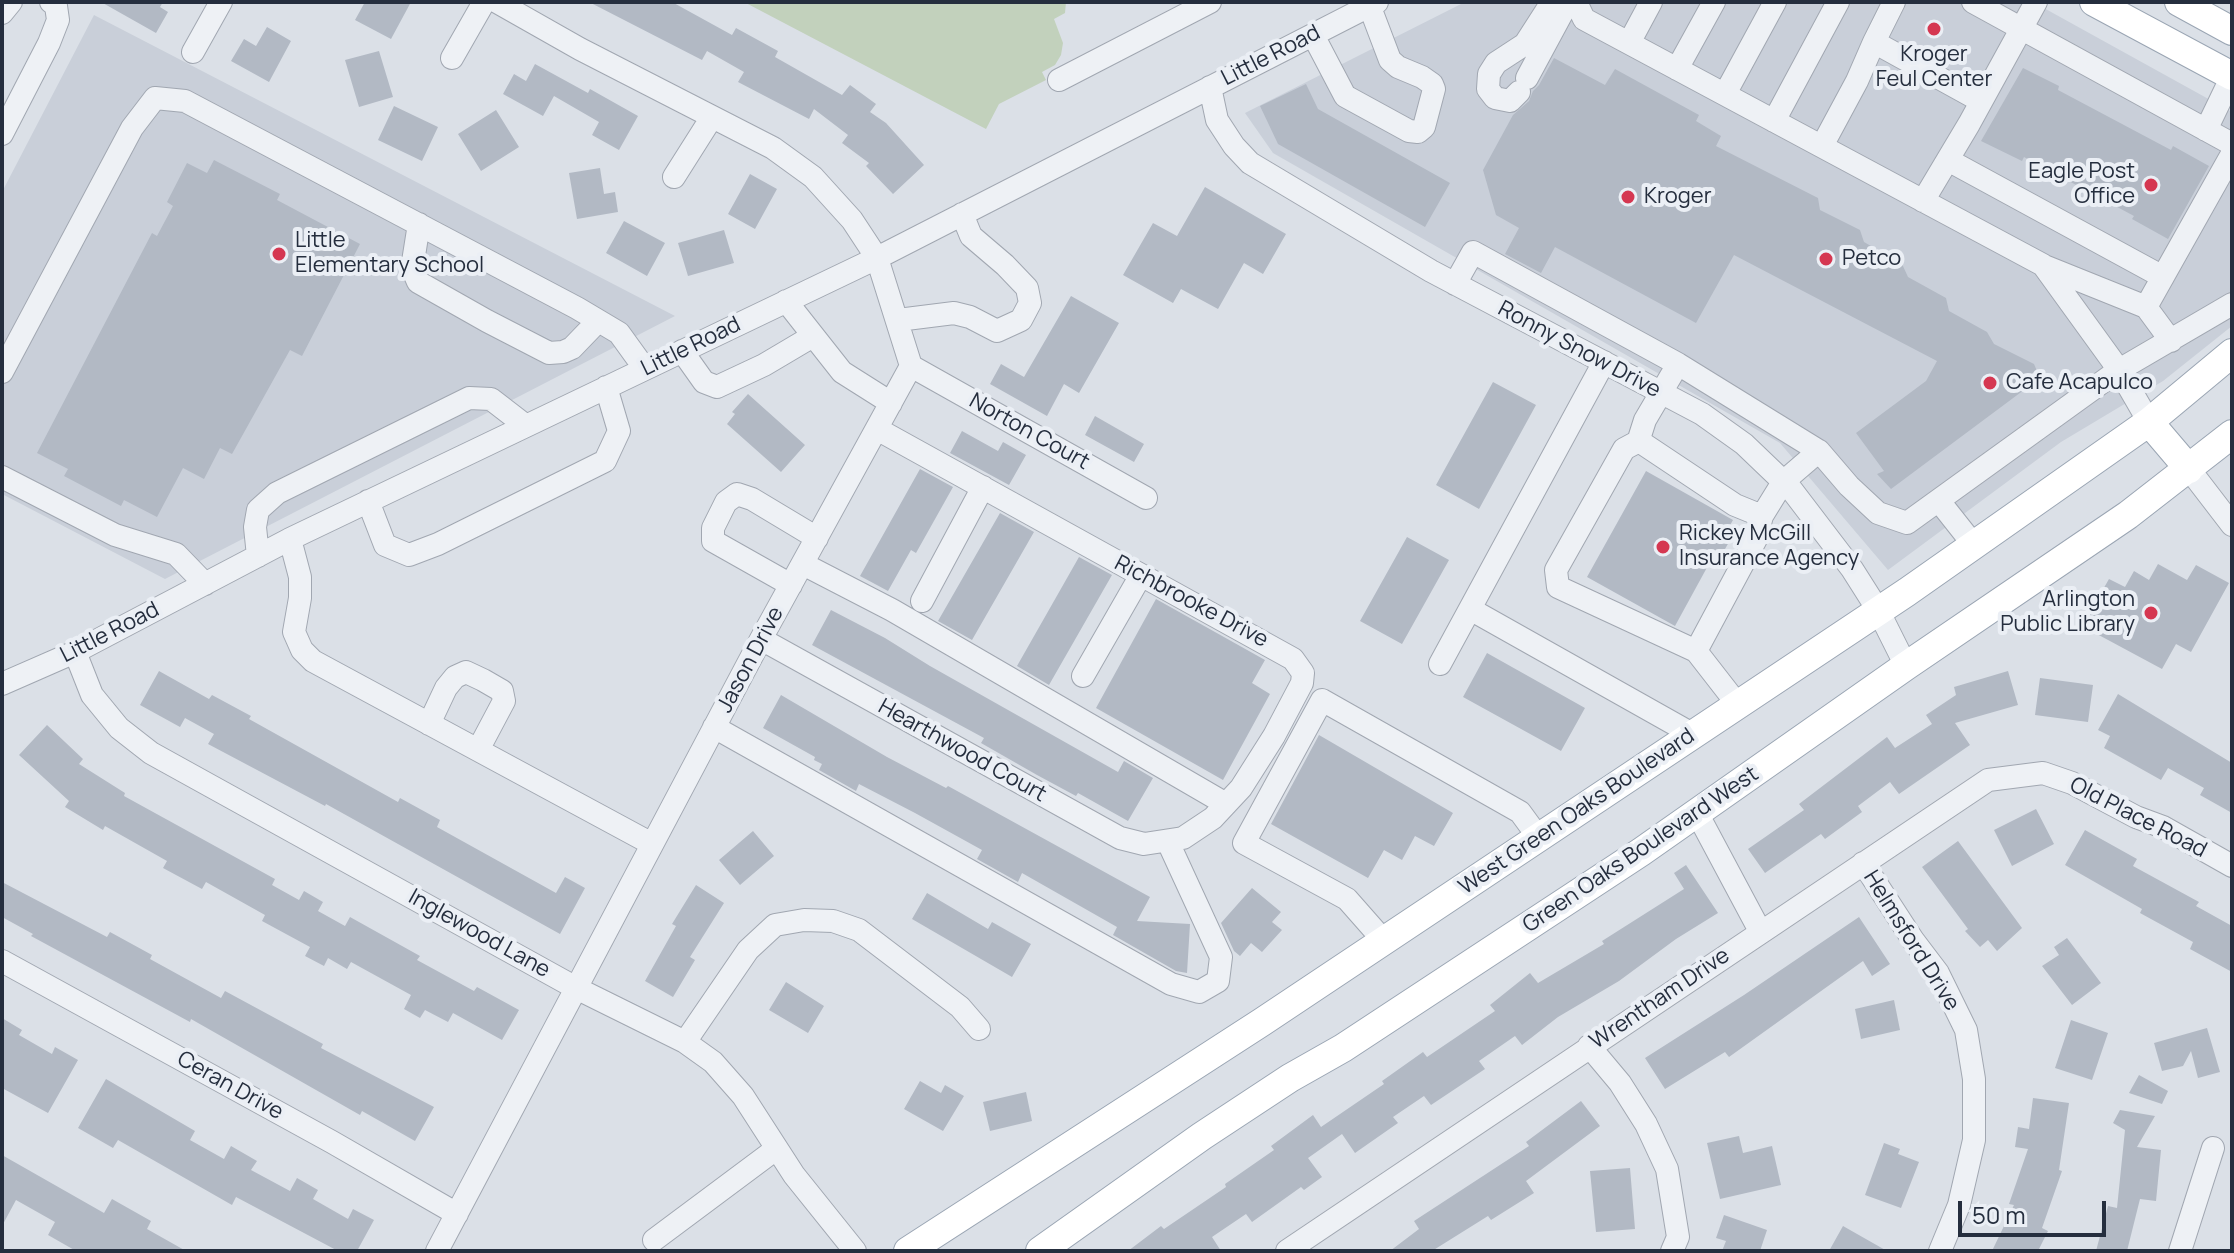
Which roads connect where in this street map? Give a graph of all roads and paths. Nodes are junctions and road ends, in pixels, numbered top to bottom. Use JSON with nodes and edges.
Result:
{"nodes":[{"id":1,"x":11,"y":2,"type":"edge"},
{"id":2,"x":51,"y":2,"type":"edge"},
{"id":3,"x":221,"y":2,"type":"edge"},
{"id":4,"x":484,"y":2,"type":"edge"},
{"id":5,"x":497,"y":2,"type":"edge"},
{"id":6,"x":1210,"y":2,"type":"edge"},
{"id":7,"x":1552,"y":2,"type":"edge"},
{"id":8,"x":1568,"y":2,"type":"edge"},
{"id":9,"x":1576,"y":2,"type":"edge"},
{"id":10,"x":1651,"y":2,"type":"edge"},
{"id":11,"x":1714,"y":2,"type":"edge"},
{"id":12,"x":1775,"y":2,"type":"edge"},
{"id":13,"x":1838,"y":2,"type":"edge"},
{"id":14,"x":1894,"y":2,"type":"edge"},
{"id":15,"x":1973,"y":2,"type":"edge"},
{"id":16,"x":2036,"y":2,"type":"edge"},
{"id":17,"x":2094,"y":2,"type":"edge"},
{"id":18,"x":2179,"y":2,"type":"edge"},
{"id":19,"x":1372,"y":3,"type":"edge"},
{"id":20,"x":1180,"y":10,"type":"edge"},
{"id":21,"x":2,"y":13,"type":"edge"},
{"id":22,"x":2020,"y":28,"type":"junction"},
{"id":23,"x":2232,"y":31,"type":"edge"},
{"id":24,"x":1313,"y":35,"type":"junction"},
{"id":25,"x":1874,"y":42,"type":"junction"},
{"id":26,"x":1629,"y":43,"type":"junction"},
{"id":27,"x":193,"y":52,"type":"dead end"},
{"id":28,"x":452,"y":58,"type":"dead end"},
{"id":29,"x":1677,"y":69,"type":"junction"},
{"id":30,"x":2232,"y":76,"type":"edge"},
{"id":31,"x":1059,"y":80,"type":"dead end"},
{"id":32,"x":1210,"y":87,"type":"junction"},
{"id":33,"x":1725,"y":94,"type":"junction"},
{"id":34,"x":1981,"y":101,"type":"junction"},
{"id":35,"x":712,"y":117,"type":"junction"},
{"id":36,"x":1774,"y":121,"type":"junction"},
{"id":37,"x":2206,"y":130,"type":"junction"},
{"id":38,"x":2,"y":134,"type":"edge"},
{"id":39,"x":2232,"y":144,"type":"edge"},
{"id":40,"x":1822,"y":146,"type":"junction"},
{"id":41,"x":2232,"y":154,"type":"edge"},
{"id":42,"x":1948,"y":160,"type":"junction"},
{"id":43,"x":674,"y":177,"type":"dead end"},
{"id":44,"x":1923,"y":201,"type":"junction"},
{"id":45,"x":962,"y":214,"type":"junction"},
{"id":46,"x":419,"y":224,"type":"junction"},
{"id":47,"x":877,"y":258,"type":"junction"},
{"id":48,"x":2043,"y":265,"type":"junction"},
{"id":49,"x":2163,"y":277,"type":"junction"},
{"id":50,"x":1455,"y":284,"type":"junction"},
{"id":51,"x":786,"y":301,"type":"junction"},
{"id":52,"x":2232,"y":304,"type":"edge"},
{"id":53,"x":2146,"y":307,"type":"junction"},
{"id":54,"x":898,"y":320,"type":"junction"},
{"id":55,"x":598,"y":321,"type":"junction"},
{"id":56,"x":813,"y":336,"type":"junction"},
{"id":57,"x":2171,"y":341,"type":"junction"},
{"id":58,"x":682,"y":351,"type":"junction"},
{"id":59,"x":2232,"y":353,"type":"edge"},
{"id":60,"x":1604,"y":362,"type":"junction"},
{"id":61,"x":1678,"y":364,"type":"junction"},
{"id":62,"x":911,"y":366,"type":"junction"},
{"id":63,"x":645,"y":369,"type":"junction"},
{"id":64,"x":2119,"y":370,"type":"junction"},
{"id":65,"x":2,"y":372,"type":"edge"},
{"id":66,"x":606,"y":387,"type":"junction"},
{"id":67,"x":1660,"y":393,"type":"junction"},
{"id":68,"x":891,"y":403,"type":"junction"},
{"id":69,"x":2149,"y":422,"type":"junction"},
{"id":70,"x":526,"y":426,"type":"junction"},
{"id":71,"x":877,"y":429,"type":"junction"},
{"id":72,"x":2232,"y":434,"type":"edge"},
{"id":73,"x":1638,"y":442,"type":"junction"},
{"id":74,"x":1819,"y":451,"type":"junction"},
{"id":75,"x":2189,"y":469,"type":"junction"},
{"id":76,"x":2,"y":477,"type":"edge"},
{"id":77,"x":1783,"y":482,"type":"junction"},
{"id":78,"x":983,"y":487,"type":"junction"},
{"id":79,"x":1146,"y":498,"type":"dead end"},
{"id":80,"x":368,"y":501,"type":"junction"},
{"id":81,"x":1939,"y":501,"type":"junction"},
{"id":82,"x":1762,"y":516,"type":"junction"},
{"id":83,"x":2232,"y":525,"type":"edge"},
{"id":84,"x":817,"y":538,"type":"junction"},
{"id":85,"x":290,"y":539,"type":"junction"},
{"id":86,"x":1973,"y":544,"type":"junction"},
{"id":87,"x":258,"y":556,"type":"junction"},
{"id":88,"x":803,"y":564,"type":"junction"},
{"id":89,"x":1141,"y":575,"type":"junction"},
{"id":90,"x":205,"y":584,"type":"junction"},
{"id":91,"x":791,"y":585,"type":"junction"},
{"id":92,"x":922,"y":601,"type":"dead end"},
{"id":93,"x":1470,"y":609,"type":"junction"},
{"id":94,"x":1878,"y":610,"type":"junction"},
{"id":95,"x":761,"y":639,"type":"junction"},
{"id":96,"x":1696,"y":651,"type":"junction"},
{"id":97,"x":75,"y":652,"type":"junction"},
{"id":98,"x":1440,"y":664,"type":"dead end"},
{"id":99,"x":1906,"y":666,"type":"junction"},
{"id":100,"x":1083,"y":676,"type":"dead end"},
{"id":101,"x":2,"y":684,"type":"edge"},
{"id":102,"x":1738,"y":705,"type":"junction"},
{"id":103,"x":429,"y":724,"type":"junction"},
{"id":104,"x":714,"y":727,"type":"junction"},
{"id":105,"x":1694,"y":735,"type":"junction"},
{"id":106,"x":478,"y":750,"type":"junction"},
{"id":107,"x":2043,"y":773,"type":"joint"},
{"id":108,"x":1226,"y":804,"type":"junction"},
{"id":109,"x":1697,"y":813,"type":"junction"},
{"id":110,"x":1539,"y":838,"type":"junction"},
{"id":111,"x":1168,"y":842,"type":"junction"},
{"id":112,"x":652,"y":844,"type":"junction"},
{"id":113,"x":1863,"y":863,"type":"junction"},
{"id":114,"x":2232,"y":866,"type":"edge"},
{"id":115,"x":1760,"y":931,"type":"junction"},
{"id":116,"x":1384,"y":941,"type":"junction"},
{"id":117,"x":2,"y":961,"type":"edge"},
{"id":118,"x":576,"y":988,"type":"junction"},
{"id":119,"x":979,"y":1029,"type":"dead end"},
{"id":120,"x":685,"y":1042,"type":"junction"},
{"id":121,"x":1589,"y":1046,"type":"junction"},
{"id":122,"x":2213,"y":1148,"type":"dead end"},
{"id":123,"x":776,"y":1149,"type":"junction"},
{"id":124,"x":457,"y":1214,"type":"junction"},
{"id":125,"x":654,"y":1240,"type":"dead end"},
{"id":126,"x":437,"y":1251,"type":"edge"},
{"id":127,"x":855,"y":1251,"type":"edge"},
{"id":128,"x":908,"y":1251,"type":"edge"},
{"id":129,"x":1040,"y":1251,"type":"edge"},
{"id":130,"x":1287,"y":1251,"type":"edge"},
{"id":131,"x":1672,"y":1251,"type":"edge"},
{"id":132,"x":1940,"y":1251,"type":"edge"},
{"id":133,"x":2180,"y":1251,"type":"edge"}],
"edges":[{"from":1,"to":21,"type":"street"},
{"from":2,"to":38,"type":"street"},
{"from":3,"to":27,"type":"street"},
{"from":4,"to":28,"type":"street"},
{"from":5,"to":35,"type":"street"},
{"from":6,"to":20,"type":"street"},
{"from":7,"to":8,"type":"street"},
{"from":9,"to":26,"type":"street"},
{"from":10,"to":26,"type":"street"},
{"from":11,"to":29,"type":"street"},
{"from":12,"to":33,"type":"street"},
{"from":13,"to":36,"type":"street"},
{"from":14,"to":25,"type":"street"},
{"from":15,"to":22,"type":"street"},
{"from":16,"to":22,"type":"street"},
{"from":17,"to":30,"type":"main road"},
{"from":18,"to":23,"type":"main road"},
{"from":19,"to":24,"type":"street","name":"Little Road"},
{"from":19,"to":24,"type":"street"},
{"from":20,"to":31,"type":"street"},
{"from":22,"to":34,"type":"street"},
{"from":22,"to":37,"type":"street"},
{"from":24,"to":32,"type":"street","name":"Little Road"},
{"from":25,"to":34,"type":"street"},
{"from":25,"to":40,"type":"street"},
{"from":26,"to":29,"type":"street"},
{"from":29,"to":33,"type":"street"},
{"from":30,"to":37,"type":"street"},
{"from":32,"to":45,"type":"street","name":"Little Road"},
{"from":32,"to":50,"type":"street","name":"Ronny Snow Drive"},
{"from":33,"to":36,"type":"street"},
{"from":34,"to":42,"type":"street"},
{"from":35,"to":43,"type":"street"},
{"from":35,"to":47,"type":"street"},
{"from":36,"to":40,"type":"street"},
{"from":37,"to":39,"type":"street"},
{"from":40,"to":44,"type":"street"},
{"from":41,"to":49,"type":"street"},
{"from":42,"to":44,"type":"street"},
{"from":42,"to":49,"type":"street"},
{"from":44,"to":48,"type":"street"},
{"from":45,"to":47,"type":"street","name":"Little Road"},
{"from":45,"to":54,"type":"street"},
{"from":46,"to":55,"type":"street"},
{"from":46,"to":55,"type":"street"},
{"from":46,"to":65,"type":"street"},
{"from":47,"to":51,"type":"street","name":"Little Road"},
{"from":47,"to":54,"type":"street"},
{"from":48,"to":53,"type":"street"},
{"from":48,"to":64,"type":"street"},
{"from":49,"to":53,"type":"street"},
{"from":50,"to":60,"type":"street","name":"Ronny Snow Drive"},
{"from":50,"to":61,"type":"street"},
{"from":51,"to":56,"type":"street"},
{"from":51,"to":58,"type":"street","name":"Little Road"},
{"from":52,"to":57,"type":"street"},
{"from":53,"to":57,"type":"street"},
{"from":54,"to":62,"type":"street"},
{"from":55,"to":63,"type":"street"},
{"from":56,"to":58,"type":"street"},
{"from":56,"to":68,"type":"street"},
{"from":57,"to":64,"type":"street"},
{"from":58,"to":63,"type":"street","name":"Little Road"},
{"from":59,"to":69,"type":"main road","name":"West Green Oaks Boulevard"},
{"from":60,"to":67,"type":"street","name":"Ronny Snow Drive"},
{"from":60,"to":93,"type":"street"},
{"from":61,"to":67,"type":"street"},
{"from":61,"to":74,"type":"street"},
{"from":62,"to":68,"type":"street","name":"Jason Drive"},
{"from":62,"to":79,"type":"street","name":"Norton Court"},
{"from":63,"to":66,"type":"street","name":"Little Road"},
{"from":64,"to":69,"type":"street"},
{"from":64,"to":81,"type":"street"},
{"from":66,"to":70,"type":"street","name":"Little Road"},
{"from":66,"to":80,"type":"street"},
{"from":67,"to":73,"type":"street"},
{"from":67,"to":77,"type":"street","name":"Ronny Snow Drive"},
{"from":68,"to":71,"type":"street","name":"Jason Drive"},
{"from":69,"to":75,"type":"main road"},
{"from":69,"to":86,"type":"main road","name":"West Green Oaks Boulevard"},
{"from":70,"to":80,"type":"street","name":"Little Road"},
{"from":70,"to":87,"type":"street"},
{"from":71,"to":78,"type":"street","name":"Richbrooke Drive"},
{"from":71,"to":84,"type":"street","name":"Jason Drive"},
{"from":72,"to":75,"type":"main road","name":"Green Oaks Boulevard West"},
{"from":73,"to":82,"type":"street"},
{"from":73,"to":96,"type":"street"},
{"from":74,"to":77,"type":"street"},
{"from":74,"to":81,"type":"street"},
{"from":75,"to":83,"type":"street"},
{"from":75,"to":99,"type":"main road","name":"Green Oaks Boulevard West"},
{"from":76,"to":90,"type":"street"},
{"from":77,"to":82,"type":"street"},
{"from":77,"to":94,"type":"street","name":"Ronny Snow Drive"},
{"from":78,"to":89,"type":"street","name":"Richbrooke Drive"},
{"from":78,"to":92,"type":"street"},
{"from":80,"to":85,"type":"street","name":"Little Road"},
{"from":81,"to":86,"type":"street"},
{"from":82,"to":96,"type":"street"},
{"from":84,"to":88,"type":"street","name":"Jason Drive"},
{"from":84,"to":91,"type":"street"},
{"from":85,"to":87,"type":"street","name":"Little Road"},
{"from":85,"to":103,"type":"street"},
{"from":86,"to":94,"type":"main road","name":"West Green Oaks Boulevard"},
{"from":87,"to":90,"type":"street","name":"Little Road"},
{"from":88,"to":91,"type":"street","name":"Jason Drive"},
{"from":88,"to":108,"type":"street"},
{"from":89,"to":100,"type":"street"},
{"from":89,"to":108,"type":"street","name":"Richbrooke Drive"},
{"from":90,"to":97,"type":"street","name":"Little Road"},
{"from":91,"to":95,"type":"street","name":"Jason Drive"},
{"from":93,"to":98,"type":"street"},
{"from":93,"to":105,"type":"street"},
{"from":94,"to":99,"type":"street","name":"Ronny Snow Drive"},
{"from":94,"to":102,"type":"main road","name":"West Green Oaks Boulevard"},
{"from":95,"to":104,"type":"street","name":"Jason Drive"},
{"from":95,"to":111,"type":"street","name":"Hearthwood Court"},
{"from":96,"to":102,"type":"street"},
{"from":97,"to":101,"type":"street","name":"Little Road"},
{"from":97,"to":118,"type":"street","name":"Inglewood Lane"},
{"from":99,"to":109,"type":"main road","name":"Green Oaks Boulevard West"},
{"from":102,"to":105,"type":"main road","name":"West Green Oaks Boulevard"},
{"from":103,"to":106,"type":"street"},
{"from":103,"to":106,"type":"street"},
{"from":104,"to":111,"type":"street"},
{"from":104,"to":112,"type":"street","name":"Jason Drive"},
{"from":105,"to":110,"type":"main road","name":"West Green Oaks Boulevard"},
{"from":106,"to":112,"type":"street"},
{"from":107,"to":113,"type":"street","name":"Wrentham Drive"},
{"from":107,"to":114,"type":"street","name":"Old Place Road"},
{"from":108,"to":111,"type":"street","name":"Richbrooke Drive"},
{"from":109,"to":115,"type":"street"},
{"from":109,"to":129,"type":"main road","name":"Green Oaks Boulevard West"},
{"from":110,"to":116,"type":"main road","name":"West Green Oaks Boulevard"},
{"from":110,"to":116,"type":"street"},
{"from":112,"to":118,"type":"street","name":"Jason Drive"},
{"from":113,"to":115,"type":"street","name":"Wrentham Drive"},
{"from":113,"to":132,"type":"street","name":"Helmsford Drive"},
{"from":115,"to":121,"type":"street","name":"Wrentham Drive"},
{"from":116,"to":128,"type":"main road","name":"West Green Oaks Boulevard"},
{"from":117,"to":124,"type":"street","name":"Ceran Drive"},
{"from":118,"to":120,"type":"street","name":"Inglewood Lane"},
{"from":118,"to":124,"type":"street","name":"Jason Drive"},
{"from":119,"to":120,"type":"street"},
{"from":120,"to":123,"type":"street","name":"Inglewood Lane"},
{"from":121,"to":130,"type":"street","name":"Wrentham Drive"},
{"from":121,"to":131,"type":"street"},
{"from":122,"to":133,"type":"street"},
{"from":123,"to":125,"type":"street"},
{"from":123,"to":127,"type":"street","name":"Inglewood Lane"},
{"from":124,"to":126,"type":"street","name":"Jason Drive"}]}
